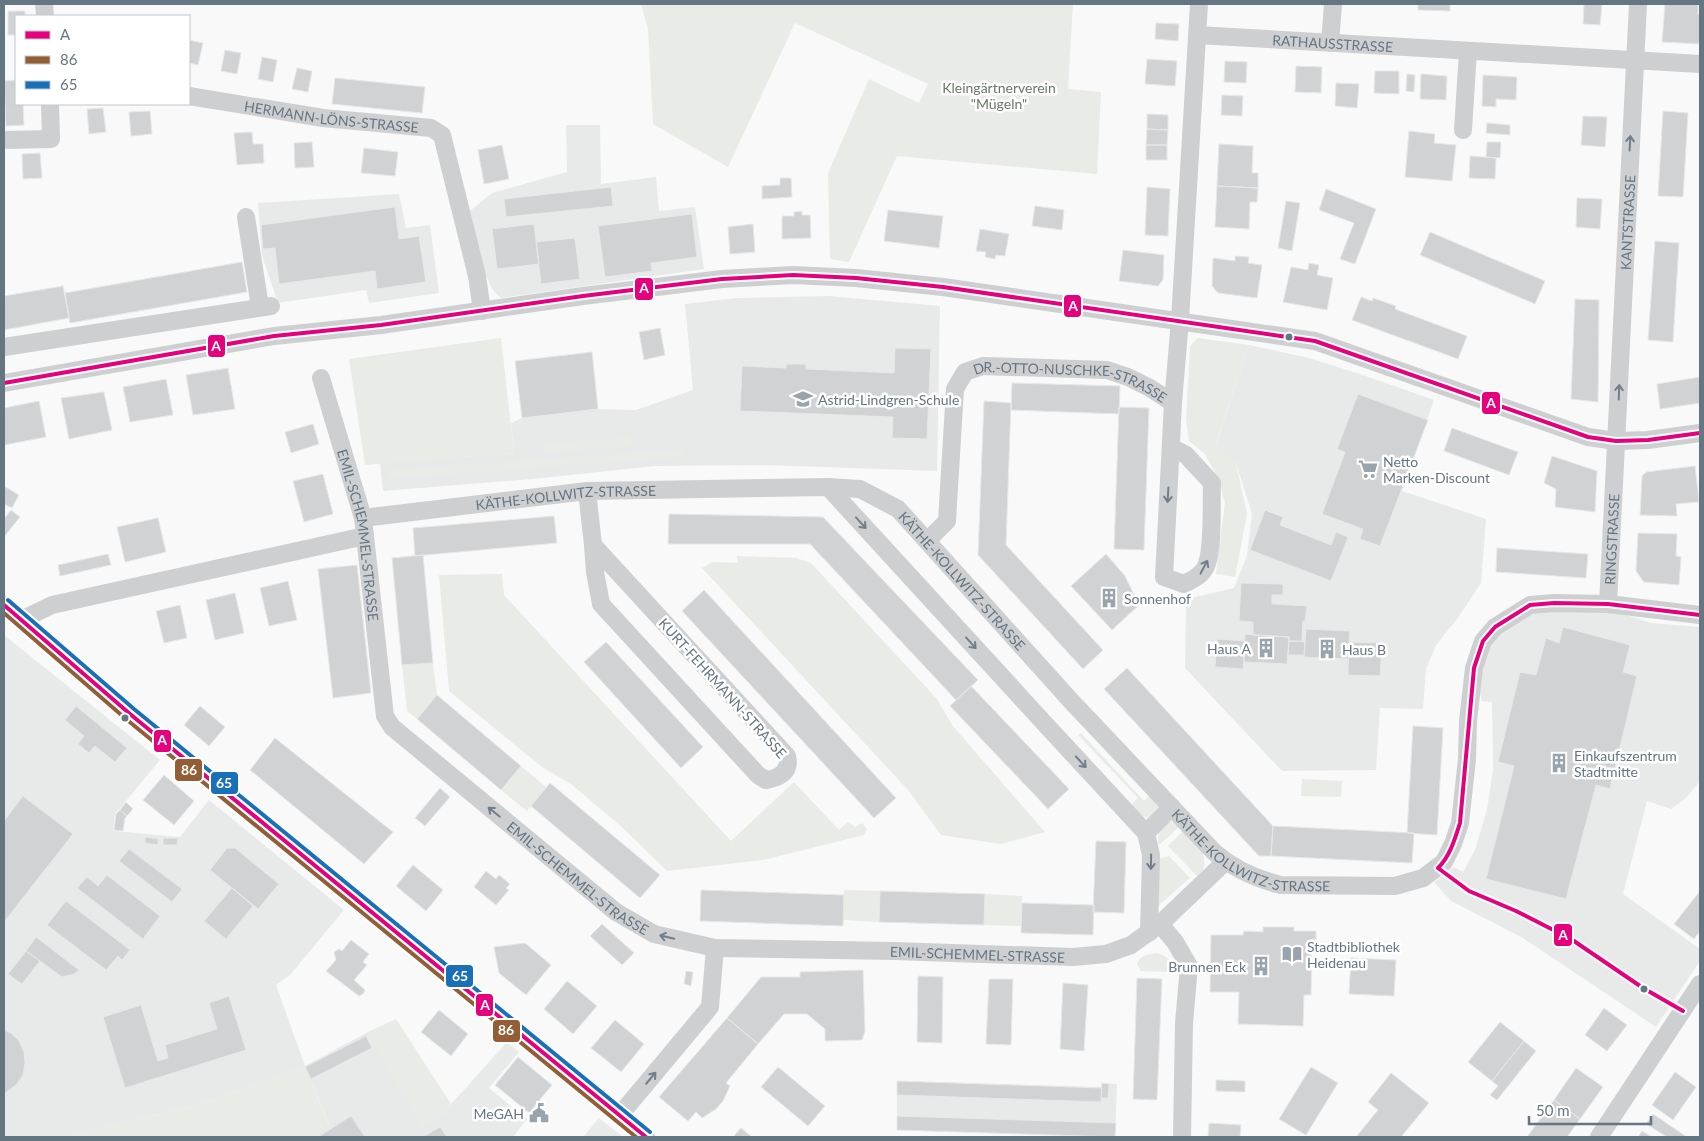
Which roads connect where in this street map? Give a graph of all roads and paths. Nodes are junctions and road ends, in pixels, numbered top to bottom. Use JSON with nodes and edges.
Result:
{"nodes":[{"id":1,"x":1199,"y":4,"type":"edge"},
{"id":2,"x":1333,"y":4,"type":"edge"},
{"id":3,"x":1638,"y":4,"type":"edge"},
{"id":4,"x":1197,"y":35,"type":"junction"},
{"id":5,"x":1330,"y":43,"type":"junction"},
{"id":6,"x":1468,"y":51,"type":"junction"},
{"id":7,"x":1634,"y":59,"type":"junction"},
{"id":8,"x":1700,"y":64,"type":"edge"},
{"id":9,"x":190,"y":96,"type":"edge"},
{"id":10,"x":50,"y":105,"type":"edge"},
{"id":11,"x":1463,"y":130,"type":"dead end"},
{"id":12,"x":4,"y":140,"type":"edge"},
{"id":13,"x":246,"y":217,"type":"dead end"},
{"id":14,"x":482,"y":311,"type":"junction"},
{"id":15,"x":1180,"y":320,"type":"junction"},
{"id":16,"x":4,"y":347,"type":"edge"},
{"id":17,"x":321,"y":378,"type":"dead end"},
{"id":18,"x":4,"y":383,"type":"edge"},
{"id":19,"x":1174,"y":403,"type":"junction"},
{"id":20,"x":1700,"y":433,"type":"edge"},
{"id":21,"x":1616,"y":441,"type":"junction"},
{"id":22,"x":1171,"y":447,"type":"junction"},
{"id":23,"x":828,"y":487,"type":"junction"},
{"id":24,"x":587,"y":491,"type":"junction"},
{"id":25,"x":363,"y":518,"type":"junction"},
{"id":26,"x":365,"y":536,"type":"junction"},
{"id":27,"x":927,"y":541,"type":"junction"},
{"id":28,"x":593,"y":545,"type":"junction"},
{"id":29,"x":1608,"y":604,"type":"junction"},
{"id":30,"x":4,"y":606,"type":"edge"},
{"id":31,"x":1700,"y":615,"type":"edge"},
{"id":32,"x":21,"y":620,"type":"junction"},
{"id":33,"x":1172,"y":807,"type":"junction"},
{"id":34,"x":1146,"y":833,"type":"junction"},
{"id":35,"x":1225,"y":862,"type":"junction"},
{"id":36,"x":1155,"y":929,"type":"junction"},
{"id":37,"x":715,"y":948,"type":"junction"},
{"id":38,"x":1700,"y":984,"type":"edge"},
{"id":39,"x":620,"y":1116,"type":"junction"},
{"id":40,"x":646,"y":1137,"type":"edge"},
{"id":41,"x":1182,"y":1137,"type":"edge"},
{"id":42,"x":1599,"y":1137,"type":"edge"}],
"edges":[{"from":1,"to":4,"type":"street","name":"DR.-OTTO-NUSCHKE-STRASSE"},
{"from":2,"to":5,"type":"street"},
{"from":3,"to":7,"type":"street","name":"KANTSTRASSE"},
{"from":4,"to":5,"type":"street","name":"RATHAUSSTRASSE"},
{"from":4,"to":15,"type":"street","name":"DR.-OTTO-NUSCHKE-STRASSE"},
{"from":5,"to":6,"type":"street","name":"RATHAUSSTRASSE"},
{"from":6,"to":7,"type":"street","name":"RATHAUSSTRASSE"},
{"from":6,"to":11,"type":"street"},
{"from":7,"to":8,"type":"street","name":"RATHAUSSTRASSE"},
{"from":21,"to":7,"type":"street","name":"KANTSTRASSE","one_way":true},
{"from":9,"to":14,"type":"street","name":"HERMANN-LÖNS-STRASSE"},
{"from":10,"to":12,"type":"street"},
{"from":13,"to":16,"type":"street"},
{"from":14,"to":15,"type":"street"},
{"from":14,"to":18,"type":"street"},
{"from":15,"to":19,"type":"street","name":"DR.-OTTO-NUSCHKE-STRASSE"},
{"from":15,"to":21,"type":"street"},
{"from":17,"to":25,"type":"street","name":"EMIL-SCHEMMEL-STRASSE"},
{"from":19,"to":22,"type":"street","name":"DR.-OTTO-NUSCHKE-STRASSE"},
{"from":19,"to":27,"type":"street","name":"DR.-OTTO-NUSCHKE-STRASSE"},
{"from":20,"to":21,"type":"street"},
{"from":21,"to":29,"type":"street","name":"RINGSTRASSE"},
{"from":22,"to":22,"type":"street","name":"DR.-OTTO-NUSCHKE-STRASSE","one_way":true},
{"from":23,"to":24,"type":"street","name":"KÄTHE-KOLLWITZ-STRASSE"},
{"from":23,"to":27,"type":"street","name":"KÄTHE-KOLLWITZ-STRASSE"},
{"from":23,"to":34,"type":"street","one_way":true},
{"from":24,"to":25,"type":"street","name":"KÄTHE-KOLLWITZ-STRASSE"},
{"from":24,"to":28,"type":"street","name":"KURT-FEHRMANN-STRASSE"},
{"from":25,"to":26,"type":"street","name":"EMIL-SCHEMMEL-STRASSE"},
{"from":26,"to":32,"type":"street"},
{"from":37,"to":26,"type":"street","name":"EMIL-SCHEMMEL-STRASSE","one_way":true},
{"from":27,"to":33,"type":"street","name":"KÄTHE-KOLLWITZ-STRASSE"},
{"from":28,"to":28,"type":"street","name":"KURT-FEHRMANN-STRASSE"},
{"from":29,"to":31,"type":"street","name":"RINGSTRASSE"},
{"from":29,"to":35,"type":"street","name":"KÄTHE-KOLLWITZ-STRASSE"},
{"from":30,"to":32,"type":"street"},
{"from":32,"to":39,"type":"street"},
{"from":33,"to":34,"type":"street"},
{"from":33,"to":35,"type":"street","name":"KÄTHE-KOLLWITZ-STRASSE"},
{"from":34,"to":36,"type":"street","one_way":true},
{"from":35,"to":36,"type":"street","name":"EMIL-SCHEMMEL-STRASSE"},
{"from":36,"to":37,"type":"street","name":"EMIL-SCHEMMEL-STRASSE"},
{"from":36,"to":41,"type":"street"},
{"from":39,"to":37,"type":"street","one_way":true},
{"from":38,"to":42,"type":"street"},
{"from":39,"to":40,"type":"street"}]}
